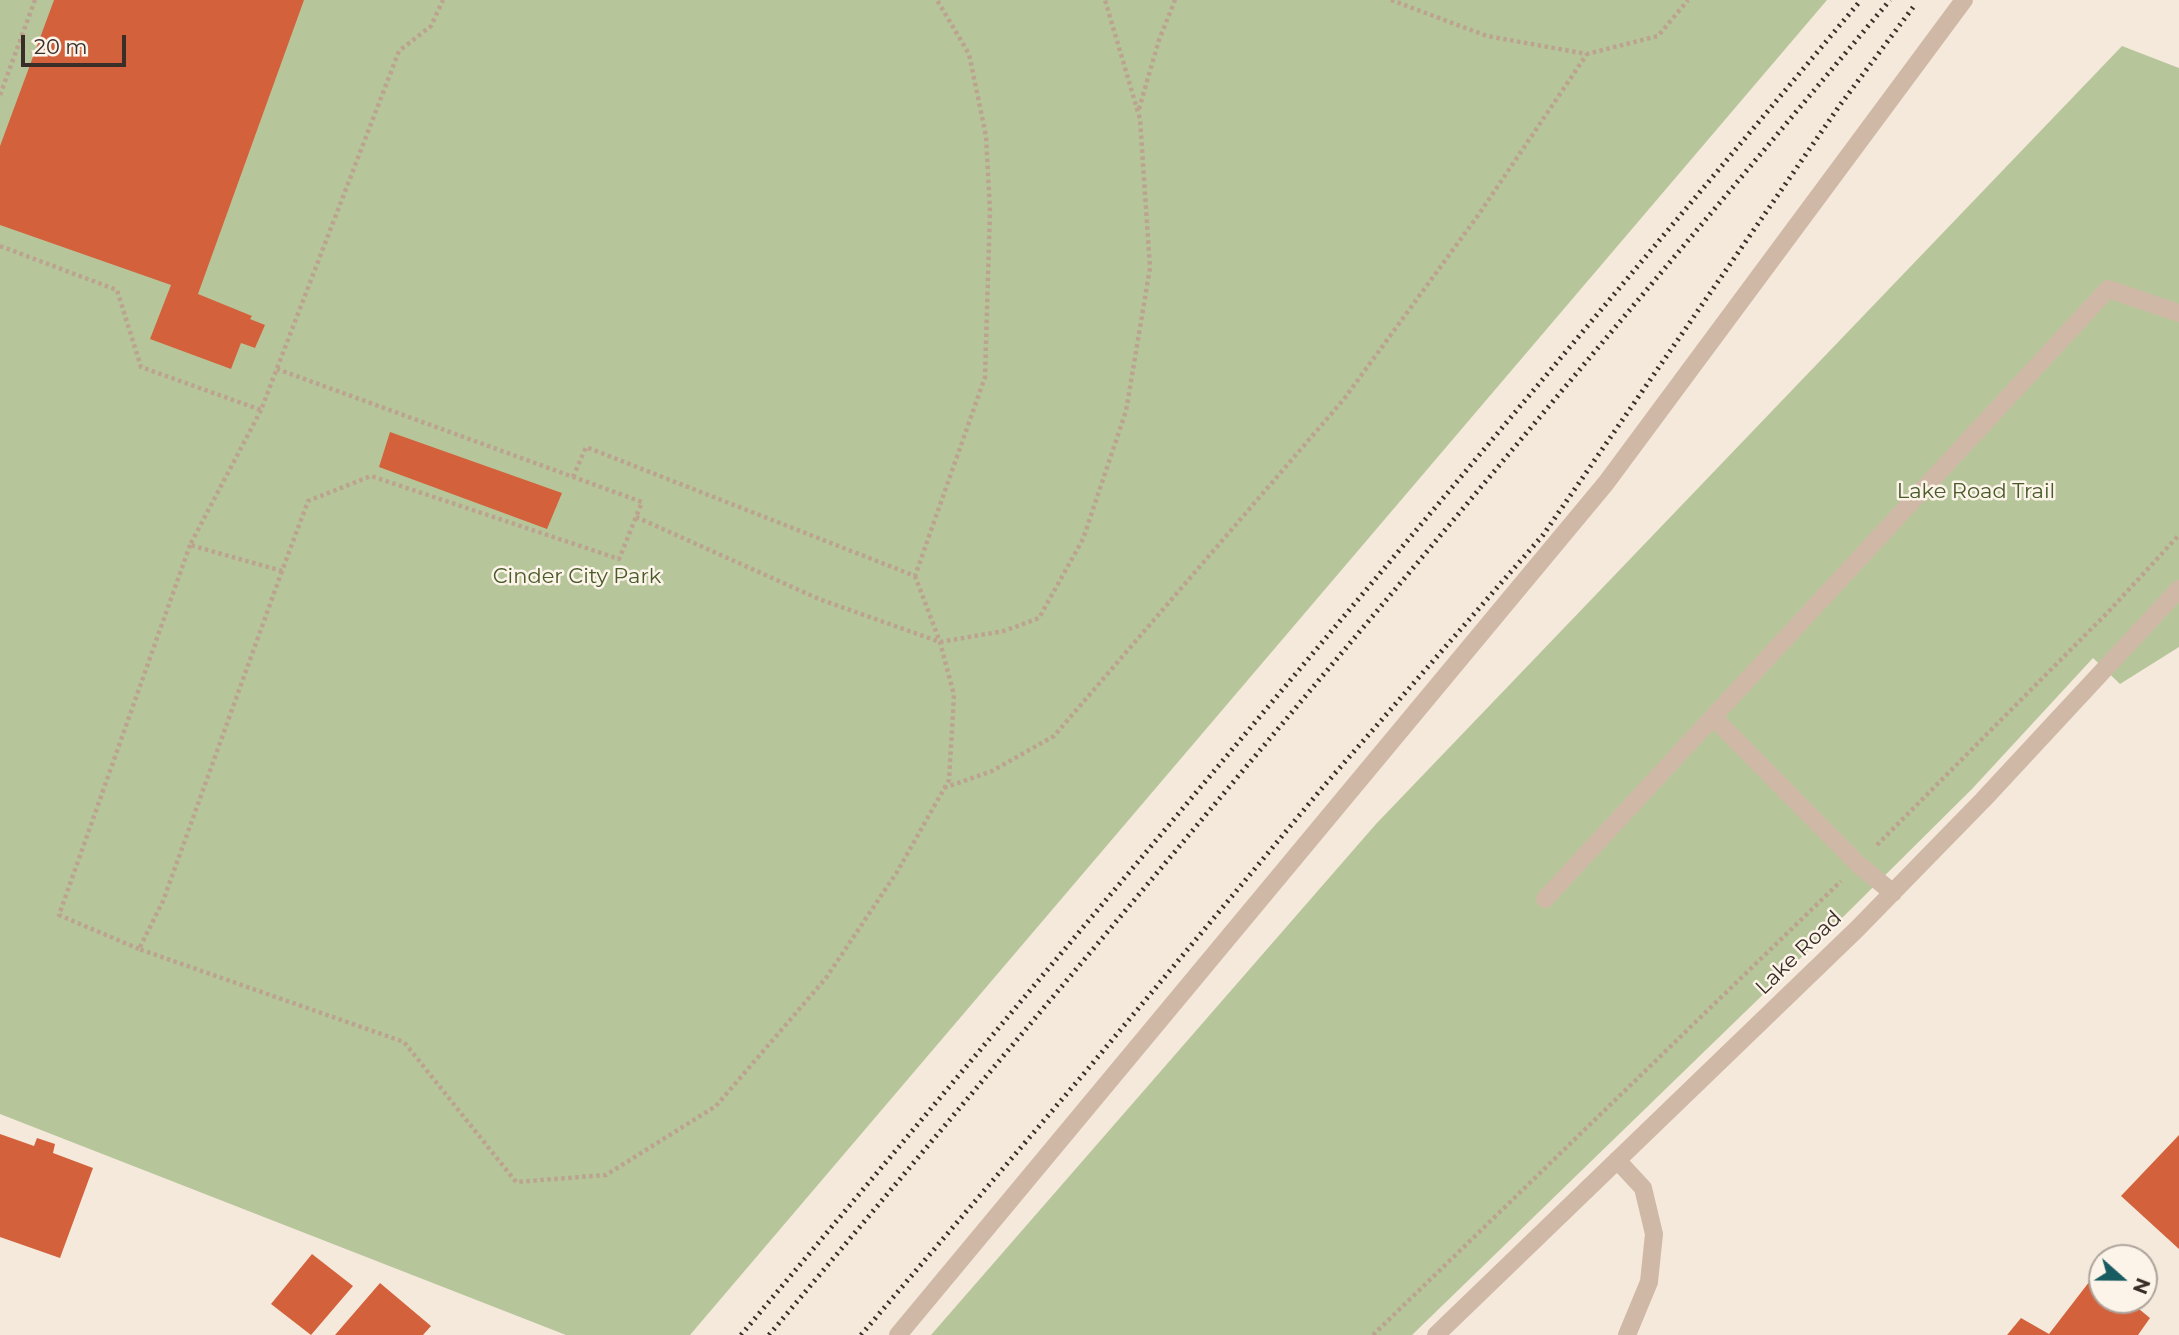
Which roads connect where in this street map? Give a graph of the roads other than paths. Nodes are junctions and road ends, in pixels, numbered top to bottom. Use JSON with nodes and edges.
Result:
{"nodes":[{"id":1,"x":1964,"y":0,"type":"edge"},
{"id":2,"x":2179,"y":313,"type":"edge"},
{"id":3,"x":2179,"y":589,"type":"edge"},
{"id":4,"x":1713,"y":718,"type":"junction"},
{"id":5,"x":1893,"y":892,"type":"junction"},
{"id":6,"x":1545,"y":899,"type":"dead end"},
{"id":7,"x":1617,"y":1160,"type":"junction"},
{"id":8,"x":898,"y":1335,"type":"edge"},
{"id":9,"x":1436,"y":1335,"type":"edge"},
{"id":10,"x":1627,"y":1335,"type":"edge"}],
"edges":[{"from":1,"to":8,"type":"street"},
{"from":2,"to":4,"type":"street"},
{"from":3,"to":5,"type":"street","name":"Lake Road"},
{"from":4,"to":5,"type":"street"},
{"from":4,"to":6,"type":"street"},
{"from":5,"to":7,"type":"street","name":"Lake Road"},
{"from":7,"to":9,"type":"street","name":"Lake Road"},
{"from":7,"to":10,"type":"street"}]}
